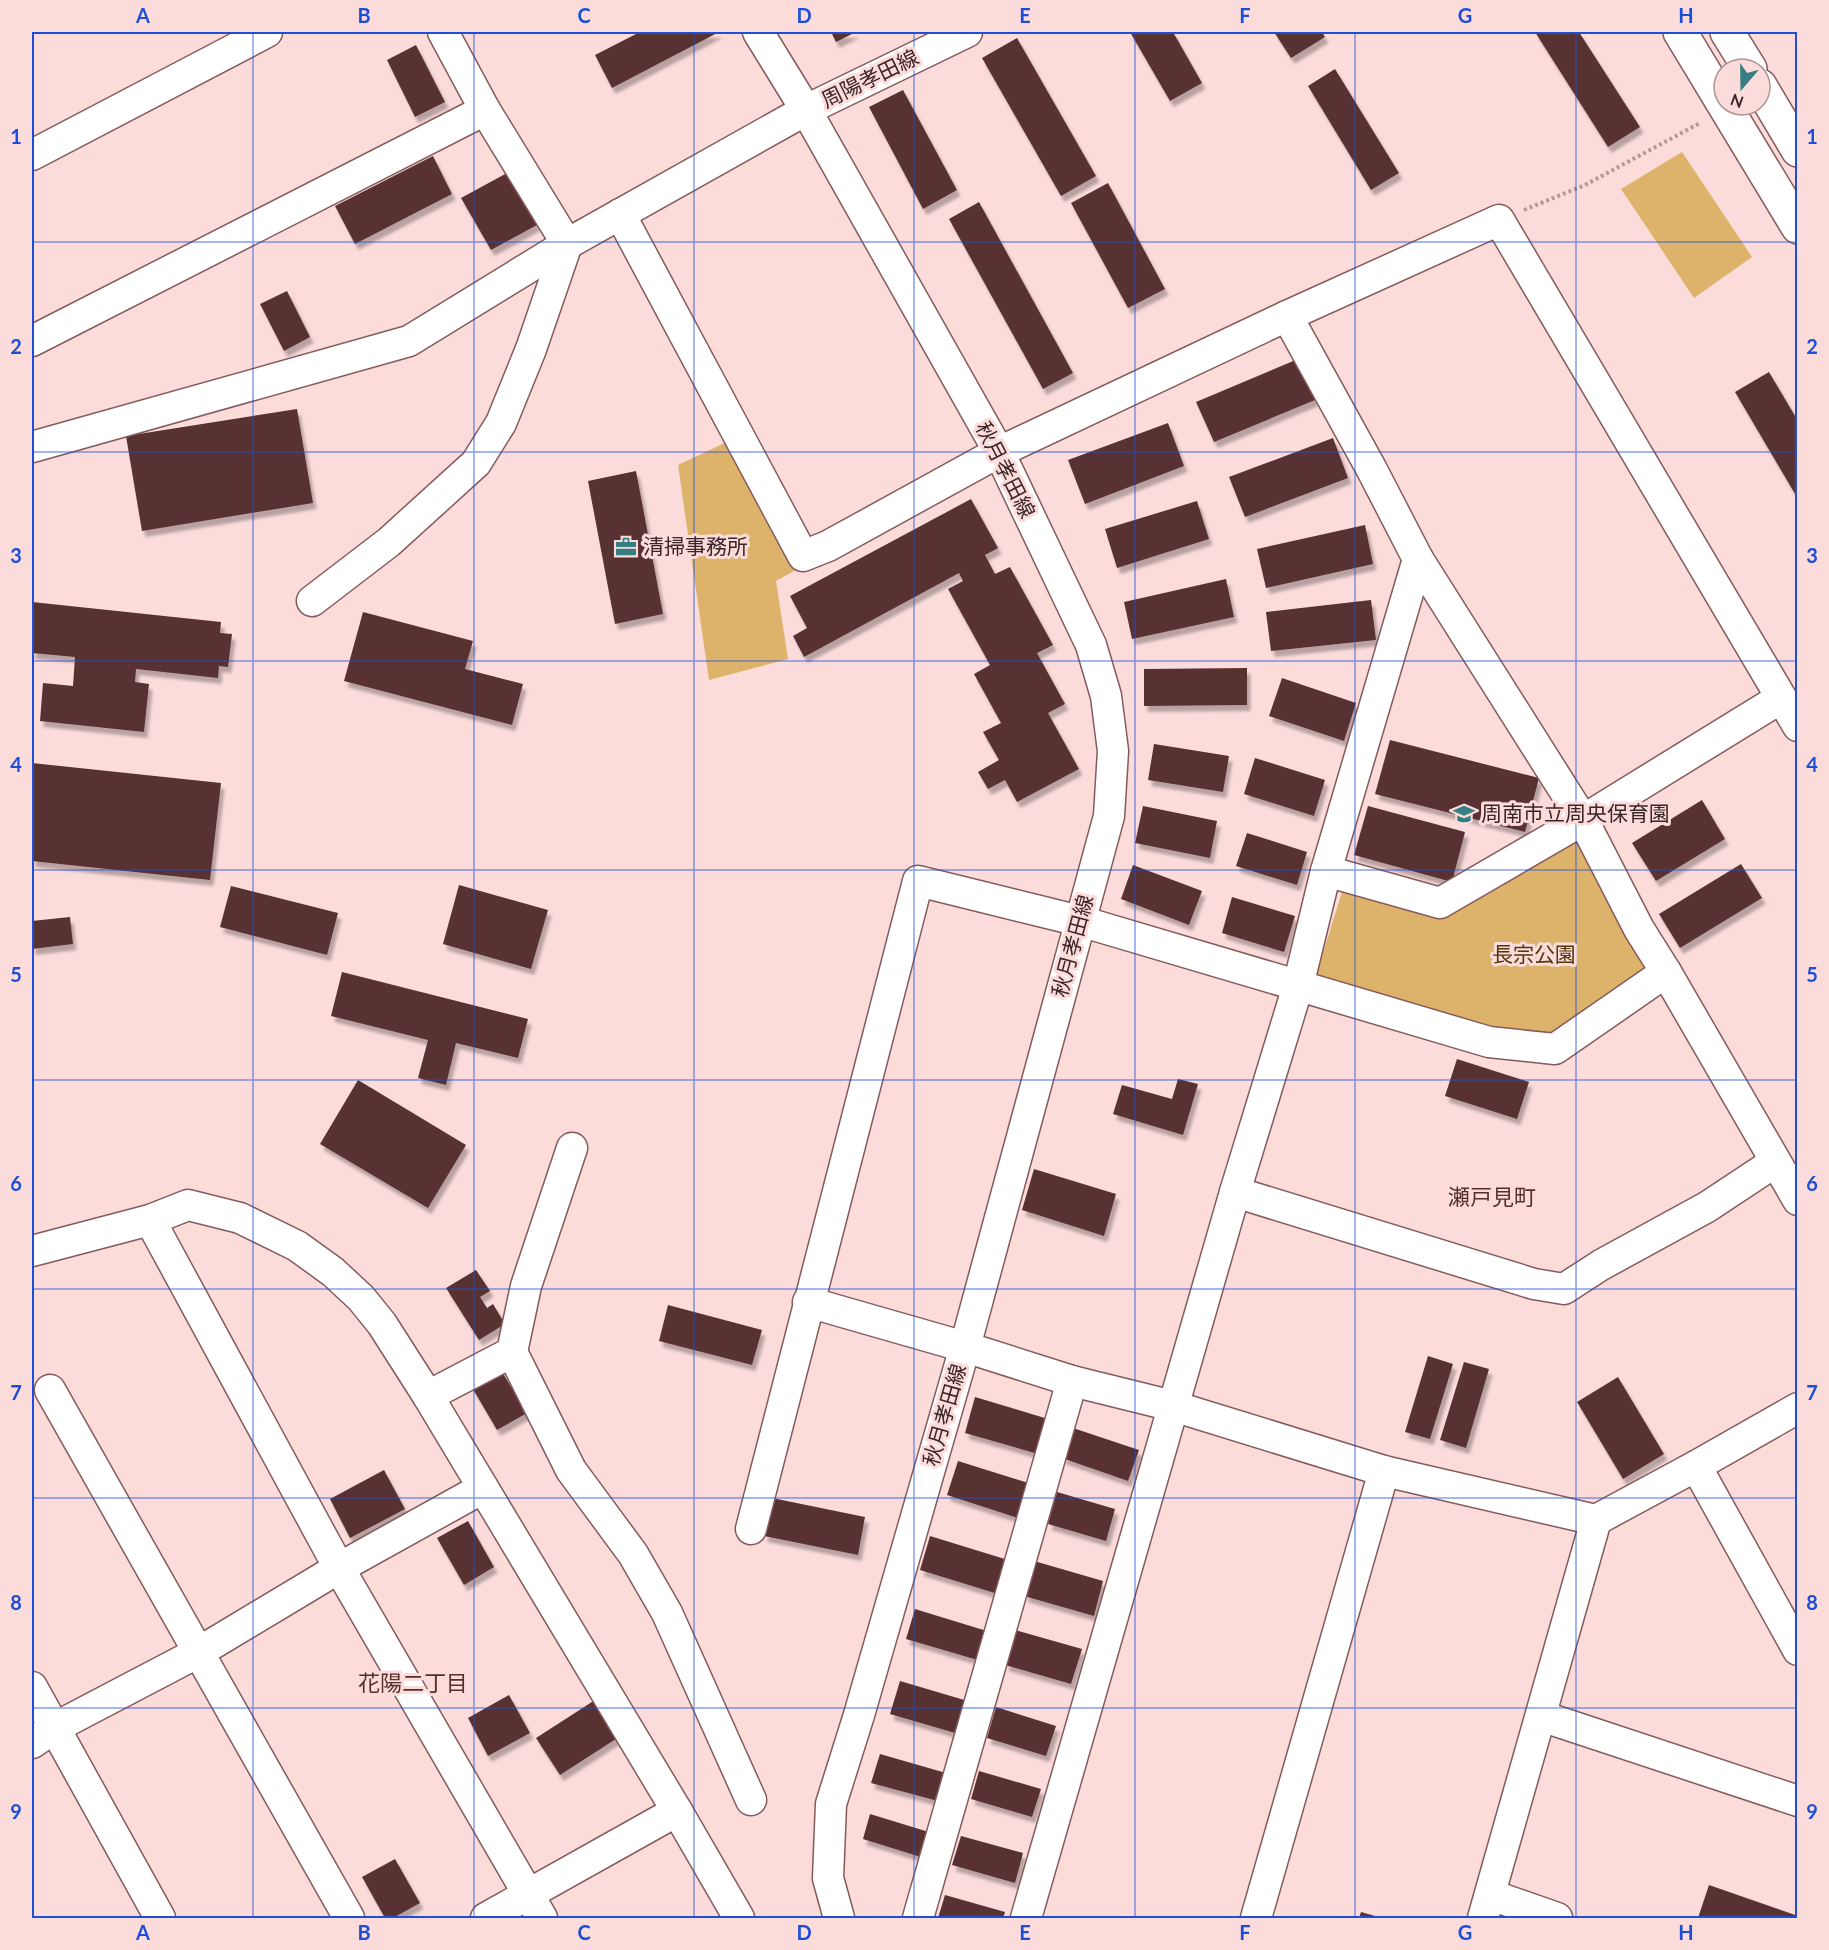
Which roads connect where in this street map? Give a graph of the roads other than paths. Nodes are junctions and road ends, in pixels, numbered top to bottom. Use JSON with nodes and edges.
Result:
{"nodes":[{"id":1,"x":267,"y":32,"type":"edge"},
{"id":2,"x":443,"y":32,"type":"edge"},
{"id":3,"x":759,"y":32,"type":"edge"},
{"id":4,"x":967,"y":32,"type":"edge"},
{"id":5,"x":1680,"y":32,"type":"edge"},
{"id":6,"x":1727,"y":32,"type":"edge"},
{"id":7,"x":1743,"y":57,"type":"edge"},
{"id":8,"x":1772,"y":107,"type":"edge"},
{"id":9,"x":485,"y":110,"type":"junction"},
{"id":10,"x":806,"y":110,"type":"junction"},
{"id":11,"x":1797,"y":150,"type":"edge"},
{"id":12,"x":32,"y":155,"type":"edge"},
{"id":13,"x":620,"y":214,"type":"junction"},
{"id":14,"x":1797,"y":227,"type":"edge"},
{"id":15,"x":567,"y":244,"type":"junction"},
{"id":16,"x":1287,"y":316,"type":"junction"},
{"id":17,"x":32,"y":340,"type":"edge"},
{"id":18,"x":33,"y":443,"type":"edge"},
{"id":19,"x":999,"y":452,"type":"junction"},
{"id":20,"x":1418,"y":559,"type":"junction"},
{"id":21,"x":312,"y":601,"type":"dead end"},
{"id":22,"x":1781,"y":698,"type":"junction"},
{"id":23,"x":1797,"y":726,"type":"edge"},
{"id":24,"x":1583,"y":820,"type":"junction"},
{"id":25,"x":1326,"y":871,"type":"junction"},
{"id":26,"x":1080,"y":921,"type":"junction"},
{"id":27,"x":1666,"y":972,"type":"junction"},
{"id":28,"x":1298,"y":986,"type":"junction"},
{"id":29,"x":572,"y":1148,"type":"dead end"},
{"id":30,"x":1775,"y":1162,"type":"junction"},
{"id":31,"x":1235,"y":1192,"type":"junction"},
{"id":32,"x":1797,"y":1200,"type":"edge"},
{"id":33,"x":150,"y":1220,"type":"junction"},
{"id":34,"x":32,"y":1251,"type":"edge"},
{"id":35,"x":808,"y":1302,"type":"junction"},
{"id":36,"x":965,"y":1347,"type":"junction"},
{"id":37,"x":512,"y":1352,"type":"junction"},
{"id":38,"x":1072,"y":1380,"type":"junction"},
{"id":39,"x":50,"y":1390,"type":"dead end"},
{"id":40,"x":428,"y":1396,"type":"junction"},
{"id":41,"x":1173,"y":1406,"type":"junction"},
{"id":42,"x":1797,"y":1408,"type":"edge"},
{"id":43,"x":1696,"y":1466,"type":"junction"},
{"id":44,"x":1384,"y":1471,"type":"junction"},
{"id":45,"x":483,"y":1488,"type":"junction"},
{"id":46,"x":1596,"y":1520,"type":"junction"},
{"id":47,"x":751,"y":1529,"type":"dead end"},
{"id":48,"x":339,"y":1568,"type":"junction"},
{"id":49,"x":1797,"y":1650,"type":"edge"},
{"id":50,"x":199,"y":1652,"type":"junction"},
{"id":51,"x":32,"y":1687,"type":"edge"},
{"id":52,"x":1541,"y":1716,"type":"junction"},
{"id":53,"x":43,"y":1736,"type":"edge"},
{"id":54,"x":751,"y":1800,"type":"dead end"},
{"id":55,"x":1797,"y":1801,"type":"edge"},
{"id":56,"x":677,"y":1811,"type":"junction"},
{"id":57,"x":1487,"y":1906,"type":"edge"},
{"id":58,"x":535,"y":1907,"type":"edge"},
{"id":59,"x":160,"y":1918,"type":"edge"},
{"id":60,"x":349,"y":1918,"type":"edge"},
{"id":61,"x":486,"y":1918,"type":"edge"},
{"id":62,"x":739,"y":1918,"type":"edge"},
{"id":63,"x":839,"y":1918,"type":"edge"},
{"id":64,"x":918,"y":1918,"type":"edge"},
{"id":65,"x":1026,"y":1918,"type":"edge"},
{"id":66,"x":1256,"y":1918,"type":"edge"},
{"id":67,"x":1557,"y":1918,"type":"edge"}],
"edges":[{"from":1,"to":12,"type":"street"},
{"from":2,"to":9,"type":"street"},
{"from":3,"to":10,"type":"street","name":"秋月孝田線"},
{"from":4,"to":10,"type":"street","name":"周陽孝田線"},
{"from":5,"to":14,"type":"highway"},
{"from":6,"to":7,"type":"highway"},
{"from":8,"to":11,"type":"highway"},
{"from":9,"to":15,"type":"street"},
{"from":9,"to":17,"type":"street"},
{"from":10,"to":13,"type":"street","name":"周陽孝田線"},
{"from":10,"to":19,"type":"street","name":"秋月孝田線"},
{"from":13,"to":15,"type":"street","name":"周陽孝田線"},
{"from":13,"to":19,"type":"street"},
{"from":15,"to":18,"type":"street","name":"周陽孝田線"},
{"from":15,"to":21,"type":"street"},
{"from":16,"to":19,"type":"street"},
{"from":16,"to":20,"type":"street"},
{"from":16,"to":22,"type":"street"},
{"from":19,"to":26,"type":"street","name":"秋月孝田線"},
{"from":20,"to":24,"type":"street"},
{"from":20,"to":25,"type":"street"},
{"from":22,"to":23,"type":"street"},
{"from":22,"to":24,"type":"street"},
{"from":24,"to":25,"type":"street"},
{"from":24,"to":27,"type":"street"},
{"from":25,"to":28,"type":"street"},
{"from":26,"to":28,"type":"street"},
{"from":26,"to":35,"type":"street"},
{"from":26,"to":36,"type":"street","name":"秋月孝田線"},
{"from":27,"to":28,"type":"street"},
{"from":27,"to":30,"type":"street"},
{"from":28,"to":31,"type":"street"},
{"from":29,"to":37,"type":"street"},
{"from":30,"to":31,"type":"street"},
{"from":30,"to":32,"type":"street"},
{"from":31,"to":41,"type":"street"},
{"from":33,"to":34,"type":"street"},
{"from":33,"to":40,"type":"street"},
{"from":33,"to":48,"type":"street"},
{"from":35,"to":36,"type":"street"},
{"from":35,"to":47,"type":"street"},
{"from":36,"to":38,"type":"street"},
{"from":36,"to":63,"type":"street","name":"秋月孝田線"},
{"from":37,"to":40,"type":"street"},
{"from":37,"to":54,"type":"street"},
{"from":38,"to":41,"type":"street"},
{"from":38,"to":64,"type":"street"},
{"from":39,"to":50,"type":"street"},
{"from":40,"to":45,"type":"street"},
{"from":41,"to":44,"type":"street"},
{"from":41,"to":65,"type":"street"},
{"from":42,"to":43,"type":"street"},
{"from":43,"to":46,"type":"street"},
{"from":43,"to":49,"type":"street"},
{"from":44,"to":46,"type":"street"},
{"from":44,"to":66,"type":"street"},
{"from":45,"to":48,"type":"street"},
{"from":45,"to":56,"type":"street"},
{"from":46,"to":52,"type":"street"},
{"from":48,"to":50,"type":"street"},
{"from":48,"to":58,"type":"street"},
{"from":50,"to":53,"type":"street"},
{"from":50,"to":60,"type":"street"},
{"from":51,"to":53,"type":"street"},
{"from":52,"to":55,"type":"street"},
{"from":52,"to":57,"type":"street"},
{"from":53,"to":59,"type":"street"},
{"from":56,"to":58,"type":"street"},
{"from":56,"to":62,"type":"street"},
{"from":57,"to":67,"type":"street"},
{"from":58,"to":61,"type":"street"}]}
